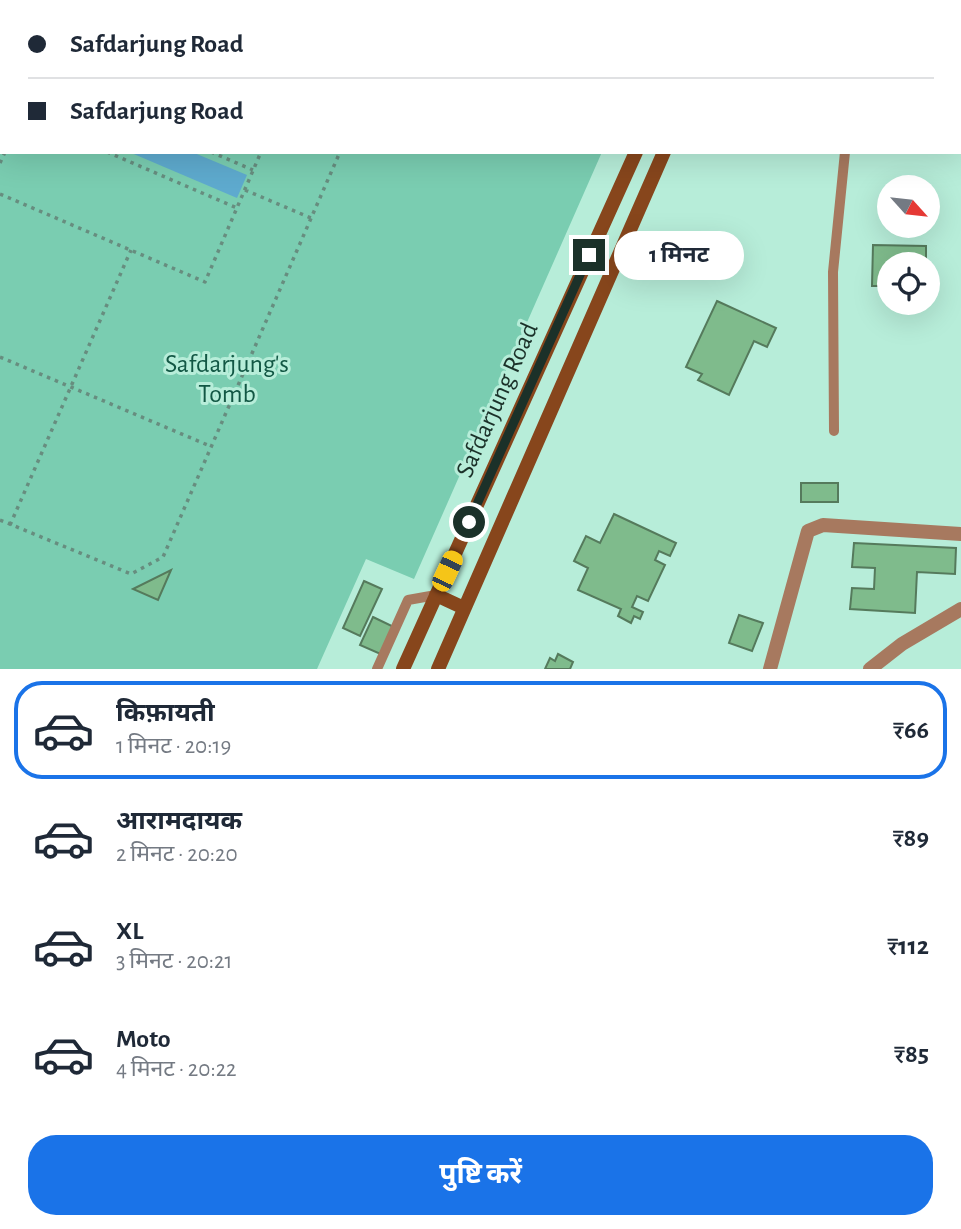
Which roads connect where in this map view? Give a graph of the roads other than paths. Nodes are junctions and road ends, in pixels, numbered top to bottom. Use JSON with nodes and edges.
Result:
{"nodes":[{"id":1,"x":635,"y":154,"type":"edge"},
{"id":2,"x":663,"y":154,"type":"edge"},
{"id":3,"x":845,"y":154,"type":"edge"},
{"id":4,"x":834,"y":431,"type":"dead end"},
{"id":5,"x":961,"y":534,"type":"edge"},
{"id":6,"x":436,"y":595,"type":"junction"},
{"id":7,"x":464,"y":608,"type":"junction"},
{"id":8,"x":961,"y":609,"type":"edge"},
{"id":9,"x":377,"y":669,"type":"edge"},
{"id":10,"x":403,"y":669,"type":"edge"},
{"id":11,"x":438,"y":669,"type":"edge"},
{"id":12,"x":770,"y":669,"type":"edge"},
{"id":13,"x":870,"y":669,"type":"edge"}],
"edges":[{"from":1,"to":6,"type":"main road","name":"Safdarjung Road"},
{"from":2,"to":7,"type":"main road","name":"Safdarjung Road"},
{"from":3,"to":4,"type":"lane"},
{"from":5,"to":12,"type":"street"},
{"from":6,"to":7,"type":"main road"},
{"from":6,"to":9,"type":"lane"},
{"from":6,"to":10,"type":"main road","name":"Safdarjung Road"},
{"from":7,"to":11,"type":"main road","name":"Safdarjung Road"},
{"from":8,"to":13,"type":"street"}]}
